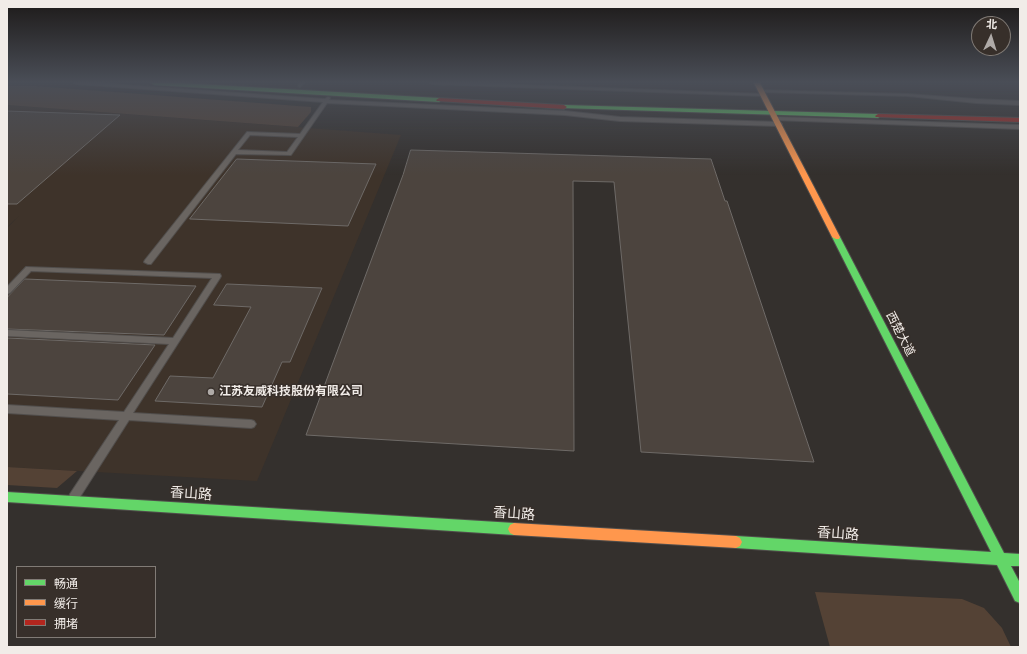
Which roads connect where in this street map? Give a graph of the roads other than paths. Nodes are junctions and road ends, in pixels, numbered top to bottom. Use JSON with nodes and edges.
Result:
{"nodes":[{"id":1,"x":317,"y":114,"type":"edge"},
{"id":2,"x":577,"y":114,"type":"edge"},
{"id":3,"x":716,"y":114,"type":"edge"},
{"id":4,"x":740,"y":114,"type":"edge"},
{"id":5,"x":1020,"y":114,"type":"edge"},
{"id":6,"x":775,"y":116,"type":"junction"},
{"id":7,"x":1020,"y":120,"type":"edge"},
{"id":8,"x":1020,"y":127,"type":"edge"},
{"id":9,"x":302,"y":136,"type":"junction"},
{"id":10,"x":234,"y":152,"type":"junction"},
{"id":11,"x":148,"y":262,"type":"dead end"},
{"id":12,"x":7,"y":292,"type":"edge"},
{"id":13,"x":7,"y":333,"type":"edge"},
{"id":14,"x":175,"y":342,"type":"junction"},
{"id":15,"x":7,"y":409,"type":"edge"},
{"id":16,"x":126,"y":417,"type":"junction"},
{"id":17,"x":251,"y":424,"type":"dead end"},
{"id":18,"x":7,"y":497,"type":"edge"},
{"id":19,"x":72,"y":500,"type":"junction"},
{"id":20,"x":1001,"y":559,"type":"junction"},
{"id":21,"x":1020,"y":560,"type":"edge"},
{"id":22,"x":1020,"y":596,"type":"edge"}],
"edges":[{"from":1,"to":9,"type":"lane"},
{"from":2,"to":6,"type":"lane"},
{"from":3,"to":6,"type":"main road"},
{"from":4,"to":6,"type":"main road"},
{"from":5,"to":6,"type":"main road"},
{"from":6,"to":7,"type":"main road"},
{"from":6,"to":8,"type":"lane"},
{"from":6,"to":20,"type":"main road","name":"西楚大道"},
{"from":9,"to":10,"type":"lane"},
{"from":9,"to":10,"type":"lane"},
{"from":10,"to":11,"type":"lane"},
{"from":12,"to":14,"type":"lane"},
{"from":13,"to":14,"type":"lane"},
{"from":14,"to":16,"type":"lane"},
{"from":15,"to":16,"type":"lane"},
{"from":16,"to":17,"type":"lane"},
{"from":16,"to":19,"type":"lane"},
{"from":18,"to":19,"type":"main road","name":"香山路"},
{"from":19,"to":20,"type":"main road","name":"香山路"},
{"from":20,"to":21,"type":"main road","name":"香山路"},
{"from":20,"to":22,"type":"main road","name":"西楚大道"}]}
